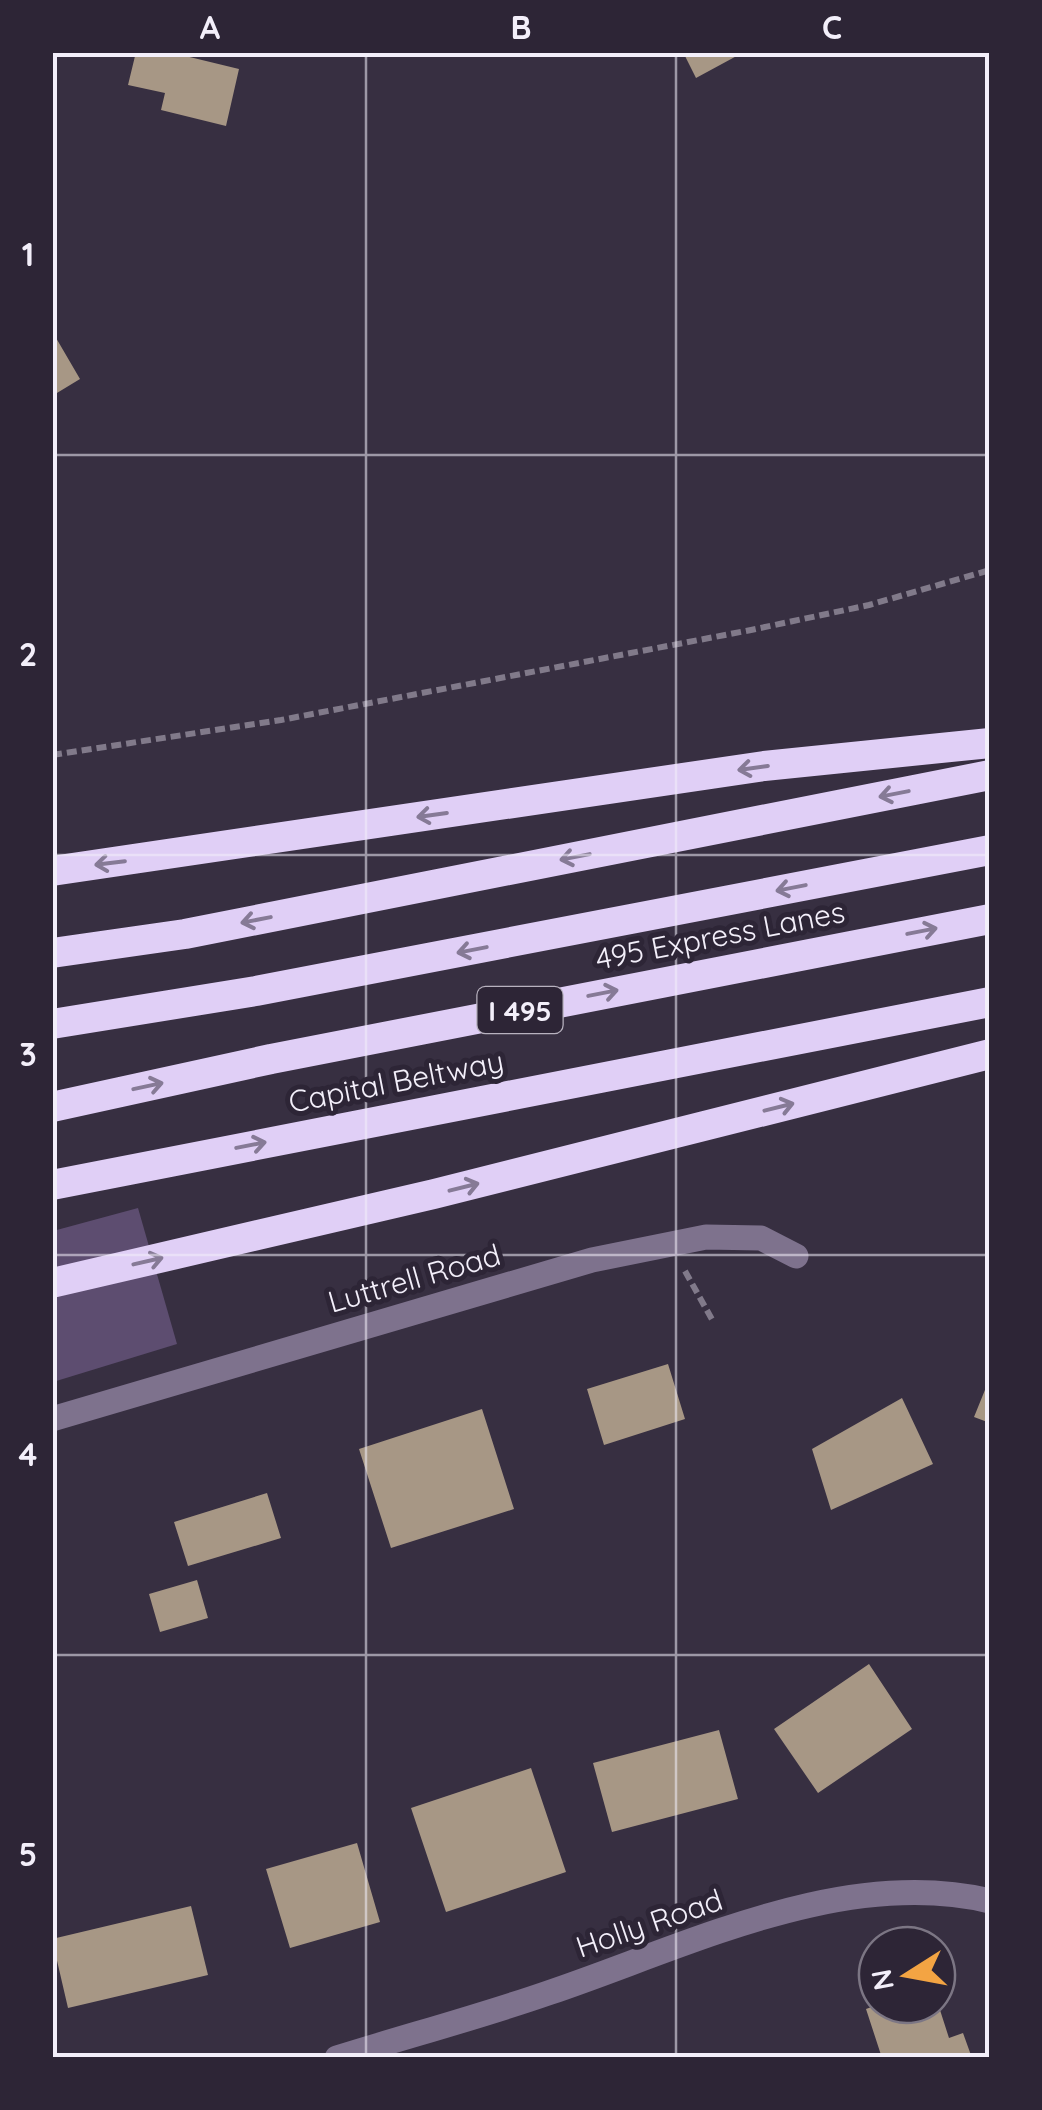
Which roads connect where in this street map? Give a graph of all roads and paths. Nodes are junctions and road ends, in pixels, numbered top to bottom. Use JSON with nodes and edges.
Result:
{"nodes":[{"id":1,"x":990,"y":570,"type":"edge"},
{"id":2,"x":990,"y":742,"type":"edge"},
{"id":3,"x":52,"y":755,"type":"edge"},
{"id":4,"x":990,"y":775,"type":"edge"},
{"id":5,"x":990,"y":850,"type":"edge"},
{"id":6,"x":52,"y":871,"type":"edge"},
{"id":7,"x":990,"y":918,"type":"edge"},
{"id":8,"x":52,"y":953,"type":"edge"},
{"id":9,"x":990,"y":1002,"type":"edge"},
{"id":10,"x":52,"y":1024,"type":"edge"},
{"id":11,"x":990,"y":1054,"type":"edge"},
{"id":12,"x":52,"y":1107,"type":"edge"},
{"id":13,"x":52,"y":1186,"type":"edge"},
{"id":14,"x":670,"y":1244,"type":"junction"},
{"id":15,"x":796,"y":1256,"type":"dead end"},
{"id":16,"x":52,"y":1283,"type":"edge"},
{"id":17,"x":714,"y":1323,"type":"dead end"},
{"id":18,"x":52,"y":1419,"type":"edge"},
{"id":19,"x":990,"y":1902,"type":"edge"},
{"id":20,"x":337,"y":2058,"type":"edge"}],
"edges":[{"from":1,"to":3,"type":"path"},
{"from":2,"to":6,"type":"highway","one_way":true},
{"from":4,"to":8,"type":"highway","one_way":true},
{"from":5,"to":10,"type":"highway","name":"495 Express Lanes","number":"I 495","one_way":true},
{"from":12,"to":7,"type":"highway","name":"495 Express Lanes","number":"I 495","one_way":true},
{"from":13,"to":9,"type":"highway","name":"Capital Beltway","one_way":true},
{"from":16,"to":11,"type":"highway","one_way":true},
{"from":14,"to":15,"type":"street","name":"Luttrell Road"},
{"from":14,"to":17,"type":"path"},
{"from":14,"to":18,"type":"street","name":"Luttrell Road"},
{"from":19,"to":20,"type":"street","name":"Holly Road"}]}
